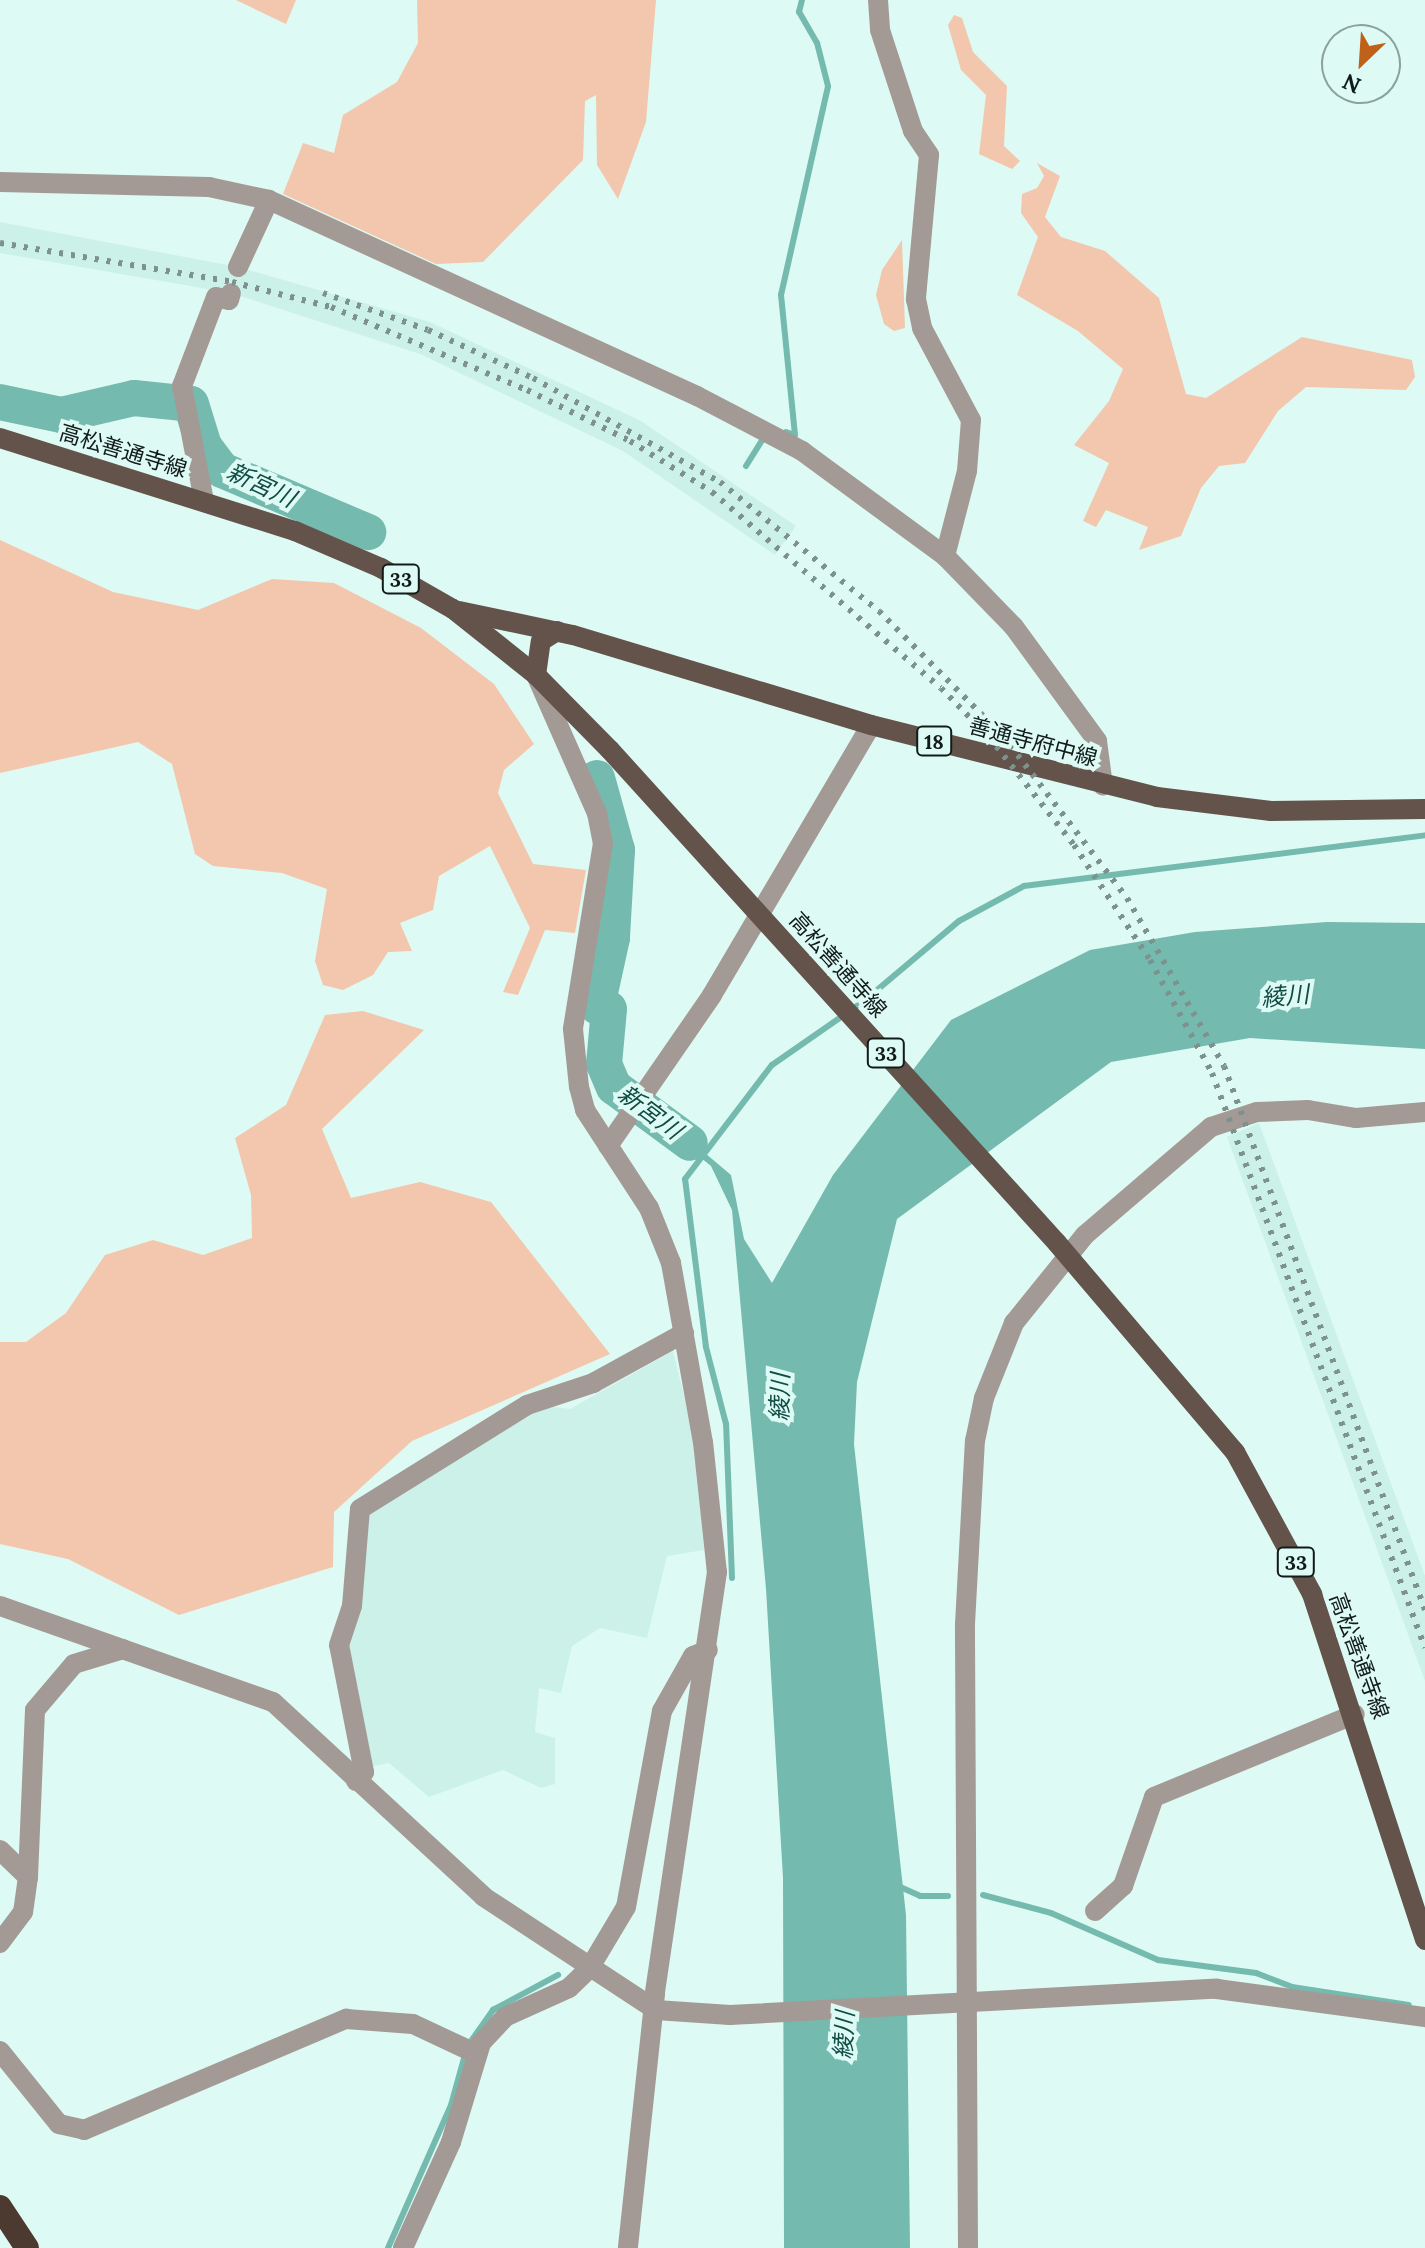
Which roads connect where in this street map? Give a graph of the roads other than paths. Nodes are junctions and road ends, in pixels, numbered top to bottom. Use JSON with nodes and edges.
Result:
{"nodes":[{"id":1,"x":878,"y":0,"type":"edge"},
{"id":2,"x":0,"y":182,"type":"edge"},
{"id":3,"x":269,"y":200,"type":"junction"},
{"id":4,"x":238,"y":267,"type":"dead end"},
{"id":5,"x":231,"y":293,"type":"dead end"},
{"id":6,"x":0,"y":438,"type":"edge"},
{"id":7,"x":204,"y":501,"type":"junction"},
{"id":8,"x":945,"y":556,"type":"junction"},
{"id":9,"x":453,"y":609,"type":"junction"},
{"id":10,"x":557,"y":631,"type":"junction"},
{"id":11,"x":536,"y":675,"type":"junction"},
{"id":12,"x":871,"y":725,"type":"junction"},
{"id":13,"x":1103,"y":786,"type":"junction"},
{"id":14,"x":1425,"y":809,"type":"edge"},
{"id":15,"x":1425,"y":1112,"type":"edge"},
{"id":16,"x":608,"y":1146,"type":"junction"},
{"id":17,"x":1063,"y":1250,"type":"junction"},
{"id":18,"x":684,"y":1333,"type":"junction"},
{"id":19,"x":0,"y":1606,"type":"edge"},
{"id":20,"x":123,"y":1649,"type":"junction"},
{"id":21,"x":708,"y":1650,"type":"junction"},
{"id":22,"x":1355,"y":1714,"type":"junction"},
{"id":23,"x":356,"y":1781,"type":"junction"},
{"id":24,"x":0,"y":1850,"type":"edge"},
{"id":25,"x":28,"y":1877,"type":"junction"},
{"id":26,"x":1095,"y":1911,"type":"dead end"},
{"id":27,"x":1425,"y":1940,"type":"edge"},
{"id":28,"x":0,"y":1943,"type":"edge"},
{"id":29,"x":589,"y":1969,"type":"junction"},
{"id":30,"x":965,"y":2002,"type":"junction"},
{"id":31,"x":656,"y":2010,"type":"junction"},
{"id":32,"x":1425,"y":2017,"type":"edge"},
{"id":33,"x":0,"y":2051,"type":"edge"},
{"id":34,"x":470,"y":2051,"type":"junction"},
{"id":35,"x":0,"y":2207,"type":"edge"},
{"id":36,"x":27,"y":2248,"type":"edge"},
{"id":37,"x":403,"y":2248,"type":"edge"},
{"id":38,"x":628,"y":2248,"type":"edge"},
{"id":39,"x":968,"y":2248,"type":"edge"}],
"edges":[{"from":1,"to":8,"type":"street"},
{"from":2,"to":3,"type":"street"},
{"from":3,"to":4,"type":"street"},
{"from":3,"to":8,"type":"street"},
{"from":5,"to":7,"type":"street"},
{"from":6,"to":7,"type":"main road","name":"高松善通寺線","number":"33"},
{"from":7,"to":9,"type":"main road","name":"高松善通寺線","number":"33"},
{"from":8,"to":13,"type":"street"},
{"from":9,"to":10,"type":"main road","name":"善通寺府中線","number":"18"},
{"from":9,"to":11,"type":"main road","name":"高松善通寺線","number":"33"},
{"from":10,"to":11,"type":"main road"},
{"from":10,"to":12,"type":"main road","name":"善通寺府中線","number":"18"},
{"from":11,"to":16,"type":"street"},
{"from":11,"to":17,"type":"main road","name":"高松善通寺線","number":"33"},
{"from":12,"to":13,"type":"main road","name":"善通寺府中線","number":"18"},
{"from":12,"to":16,"type":"street"},
{"from":13,"to":14,"type":"main road","name":"善通寺府中線","number":"18"},
{"from":15,"to":17,"type":"street"},
{"from":16,"to":18,"type":"street"},
{"from":17,"to":22,"type":"main road","name":"高松善通寺線","number":"33"},
{"from":17,"to":30,"type":"street"},
{"from":18,"to":21,"type":"street"},
{"from":18,"to":23,"type":"street"},
{"from":19,"to":20,"type":"street"},
{"from":20,"to":23,"type":"street"},
{"from":20,"to":25,"type":"street"},
{"from":21,"to":29,"type":"street"},
{"from":21,"to":31,"type":"street"},
{"from":22,"to":26,"type":"street"},
{"from":22,"to":27,"type":"main road","name":"高松善通寺線","number":"33"},
{"from":23,"to":29,"type":"street"},
{"from":24,"to":25,"type":"street"},
{"from":25,"to":28,"type":"street"},
{"from":29,"to":31,"type":"street"},
{"from":29,"to":34,"type":"street"},
{"from":30,"to":31,"type":"street"},
{"from":30,"to":32,"type":"street"},
{"from":30,"to":39,"type":"street"},
{"from":31,"to":38,"type":"street"},
{"from":33,"to":34,"type":"street"},
{"from":34,"to":37,"type":"street"},
{"from":35,"to":36,"type":"highway"}]}
